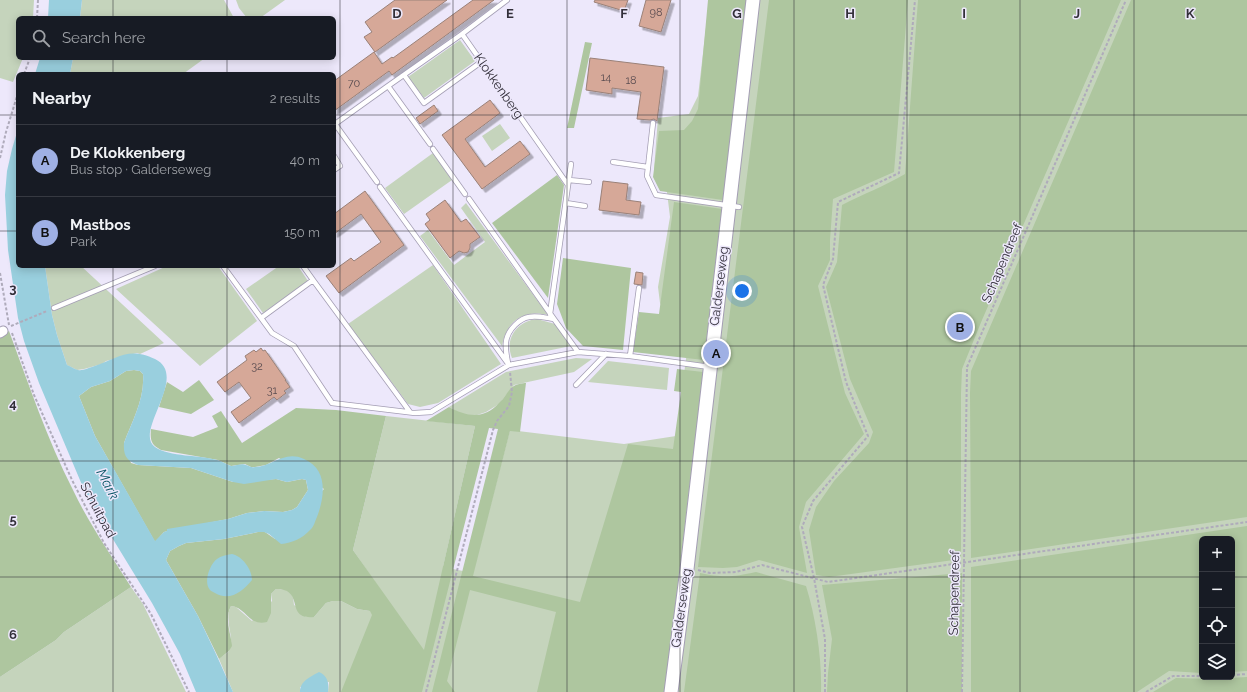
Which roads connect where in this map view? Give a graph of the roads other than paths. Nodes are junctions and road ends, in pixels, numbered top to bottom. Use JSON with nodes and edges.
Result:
{"nodes":[{"id":1,"x":507,"y":0,"type":"edge"},
{"id":2,"x":753,"y":0,"type":"edge"},
{"id":3,"x":462,"y":34,"type":"junction"},
{"id":4,"x":482,"y":62,"type":"junction"},
{"id":5,"x":404,"y":75,"type":"junction"},
{"id":6,"x":388,"y":86,"type":"junction"},
{"id":7,"x":653,"y":123,"type":"dead end"},
{"id":8,"x":336,"y":124,"type":"edge"},
{"id":9,"x":336,"y":126,"type":"edge"},
{"id":10,"x":430,"y":144,"type":"dead end"},
{"id":11,"x":433,"y":149,"type":"dead end"},
{"id":12,"x":336,"y":159,"type":"edge"},
{"id":13,"x":613,"y":162,"type":"dead end"},
{"id":14,"x":571,"y":164,"type":"dead end"},
{"id":15,"x":648,"y":166,"type":"junction"},
{"id":16,"x":336,"y":169,"type":"edge"},
{"id":17,"x":377,"y":182,"type":"dead end"},
{"id":18,"x":569,"y":182,"type":"junction"},
{"id":19,"x":589,"y":182,"type":"dead end"},
{"id":20,"x":380,"y":187,"type":"dead end"},
{"id":21,"x":566,"y":203,"type":"junction"},
{"id":22,"x":585,"y":206,"type":"dead end"},
{"id":23,"x":734,"y":206,"type":"junction"},
{"id":24,"x":150,"y":268,"type":"edge"},
{"id":25,"x":224,"y":268,"type":"edge"},
{"id":26,"x":304,"y":268,"type":"edge"},
{"id":27,"x":313,"y":280,"type":"junction"},
{"id":28,"x":639,"y":288,"type":"dead end"},
{"id":29,"x":54,"y":308,"type":"road end"},
{"id":30,"x":550,"y":314,"type":"junction"},
{"id":31,"x":261,"y":318,"type":"junction"},
{"id":32,"x":554,"y":319,"type":"junction"},
{"id":33,"x":578,"y":352,"type":"junction"},
{"id":34,"x":606,"y":354,"type":"junction"},
{"id":35,"x":630,"y":356,"type":"junction"},
{"id":36,"x":509,"y":365,"type":"junction"},
{"id":37,"x":710,"y":366,"type":"junction"},
{"id":38,"x":576,"y":385,"type":"dead end"},
{"id":39,"x":410,"y":412,"type":"junction"},
{"id":40,"x":671,"y":692,"type":"edge"}],
"edges":[{"from":1,"to":3,"type":"lane"},
{"from":2,"to":23,"type":"street","name":"Galderseweg"},
{"from":3,"to":4,"type":"lane","name":"Klokkenberg"},
{"from":3,"to":5,"type":"lane"},
{"from":4,"to":5,"type":"lane"},
{"from":4,"to":18,"type":"lane","name":"Klokkenberg"},
{"from":5,"to":6,"type":"lane"},
{"from":6,"to":8,"type":"lane"},
{"from":6,"to":10,"type":"lane"},
{"from":7,"to":15,"type":"lane"},
{"from":9,"to":17,"type":"lane"},
{"from":11,"to":30,"type":"lane"},
{"from":12,"to":16,"type":"lane"},
{"from":13,"to":15,"type":"lane"},
{"from":14,"to":18,"type":"lane"},
{"from":15,"to":23,"type":"lane"},
{"from":18,"to":19,"type":"lane"},
{"from":18,"to":21,"type":"lane"},
{"from":20,"to":36,"type":"lane"},
{"from":21,"to":22,"type":"lane"},
{"from":21,"to":30,"type":"lane"},
{"from":23,"to":37,"type":"street","name":"Galderseweg"},
{"from":24,"to":29,"type":"lane"},
{"from":25,"to":31,"type":"lane"},
{"from":26,"to":27,"type":"lane"},
{"from":27,"to":31,"type":"lane"},
{"from":27,"to":39,"type":"lane"},
{"from":28,"to":35,"type":"lane"},
{"from":30,"to":32,"type":"lane"},
{"from":31,"to":39,"type":"lane"},
{"from":32,"to":33,"type":"lane"},
{"from":32,"to":36,"type":"lane"},
{"from":33,"to":34,"type":"lane"},
{"from":33,"to":36,"type":"lane"},
{"from":34,"to":35,"type":"lane"},
{"from":34,"to":38,"type":"lane"},
{"from":35,"to":37,"type":"lane"},
{"from":36,"to":39,"type":"lane"},
{"from":37,"to":40,"type":"street","name":"Galderseweg"}]}
